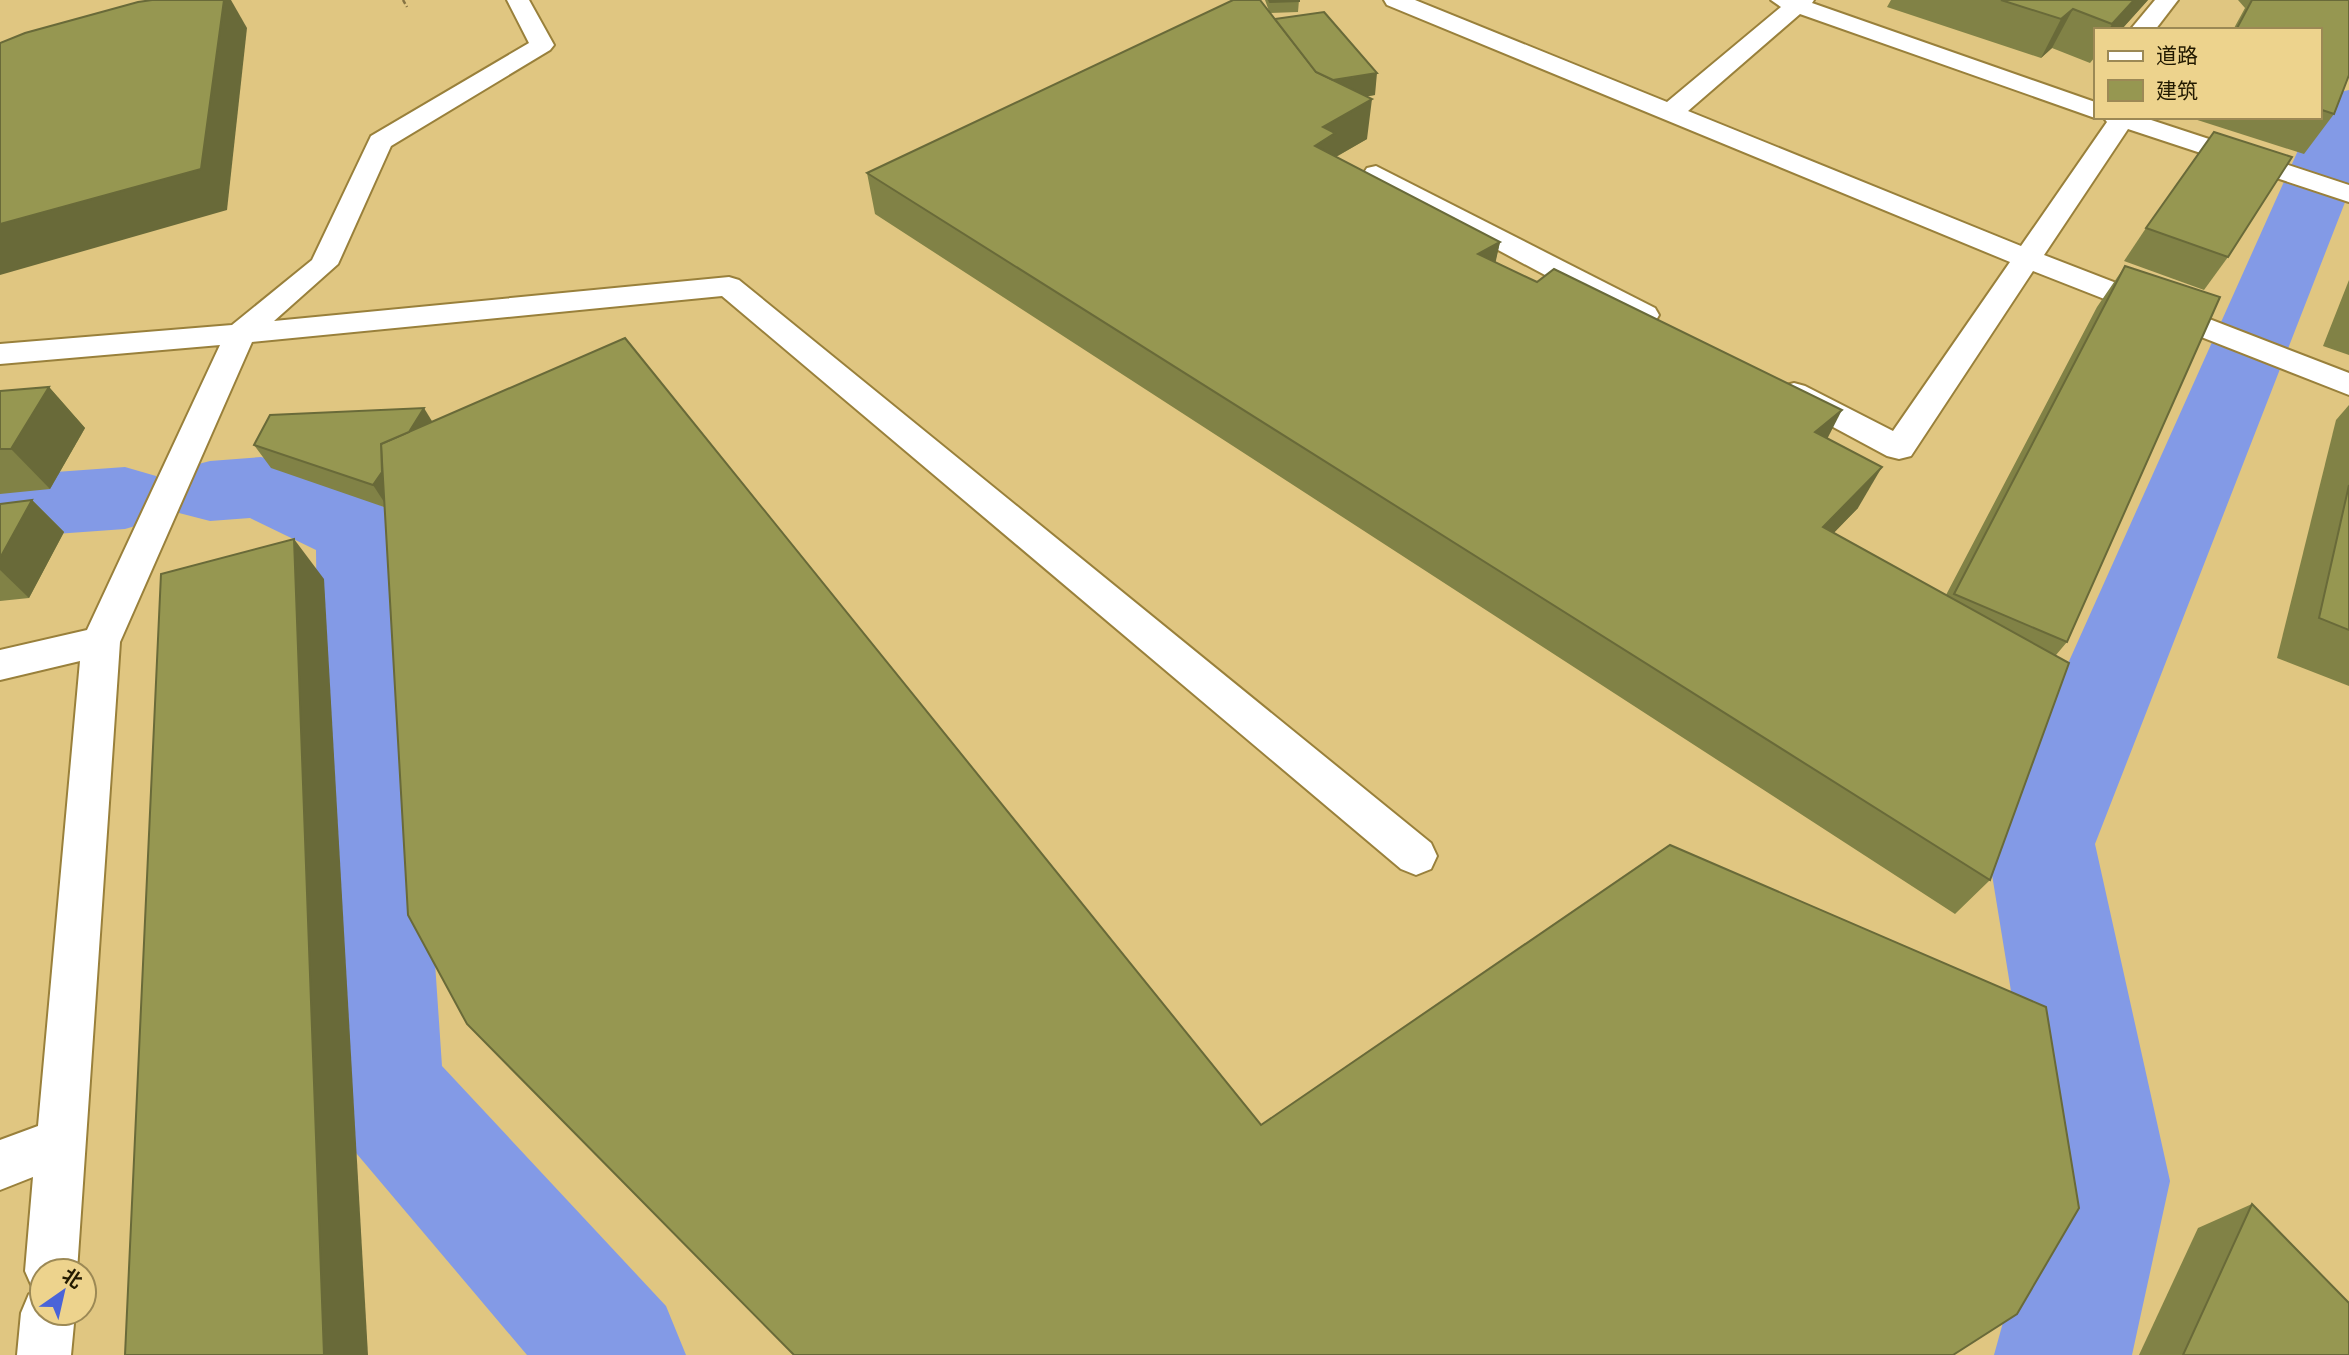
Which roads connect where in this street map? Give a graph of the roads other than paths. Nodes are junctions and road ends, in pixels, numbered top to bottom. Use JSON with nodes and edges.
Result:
{"nodes":[{"id":1,"x":518,"y":0,"type":"edge"},
{"id":2,"x":1395,"y":0,"type":"edge"},
{"id":3,"x":2167,"y":0,"type":"edge"},
{"id":4,"x":1794,"y":2,"type":"edge"},
{"id":5,"x":2144,"y":28,"type":"edge"},
{"id":6,"x":2094,"y":110,"type":"edge"},
{"id":7,"x":1670,"y":113,"type":"junction"},
{"id":8,"x":2100,"y":119,"type":"edge"},
{"id":9,"x":2121,"y":119,"type":"edge"},
{"id":10,"x":1376,"y":174,"type":"edge"},
{"id":11,"x":2349,"y":194,"type":"edge"},
{"id":12,"x":2027,"y":259,"type":"junction"},
{"id":13,"x":1668,"y":327,"type":"edge"},
{"id":14,"x":240,"y":334,"type":"junction"},
{"id":15,"x":0,"y":354,"type":"edge"},
{"id":16,"x":1765,"y":378,"type":"edge"},
{"id":17,"x":2349,"y":385,"type":"edge"},
{"id":18,"x":101,"y":642,"type":"junction"},
{"id":19,"x":0,"y":665,"type":"edge"},
{"id":20,"x":1416,"y":856,"type":"dead end"},
{"id":21,"x":61,"y":1142,"type":"junction"},
{"id":22,"x":0,"y":1165,"type":"edge"},
{"id":23,"x":52,"y":1257,"type":"edge"},
{"id":24,"x":47,"y":1327,"type":"edge"},
{"id":25,"x":44,"y":1355,"type":"edge"}],
"edges":[{"from":1,"to":14,"type":"lane"},
{"from":2,"to":7,"type":"lane"},
{"from":3,"to":5,"type":"lane"},
{"from":4,"to":6,"type":"lane"},
{"from":4,"to":7,"type":"lane"},
{"from":7,"to":12,"type":"lane"},
{"from":8,"to":12,"type":"lane"},
{"from":9,"to":11,"type":"lane"},
{"from":10,"to":13,"type":"lane"},
{"from":12,"to":16,"type":"lane"},
{"from":12,"to":17,"type":"lane"},
{"from":14,"to":15,"type":"lane"},
{"from":14,"to":18,"type":"lane"},
{"from":14,"to":20,"type":"lane"},
{"from":18,"to":19,"type":"lane"},
{"from":18,"to":21,"type":"lane"},
{"from":21,"to":22,"type":"lane"},
{"from":21,"to":23,"type":"lane"},
{"from":24,"to":25,"type":"lane"}]}
